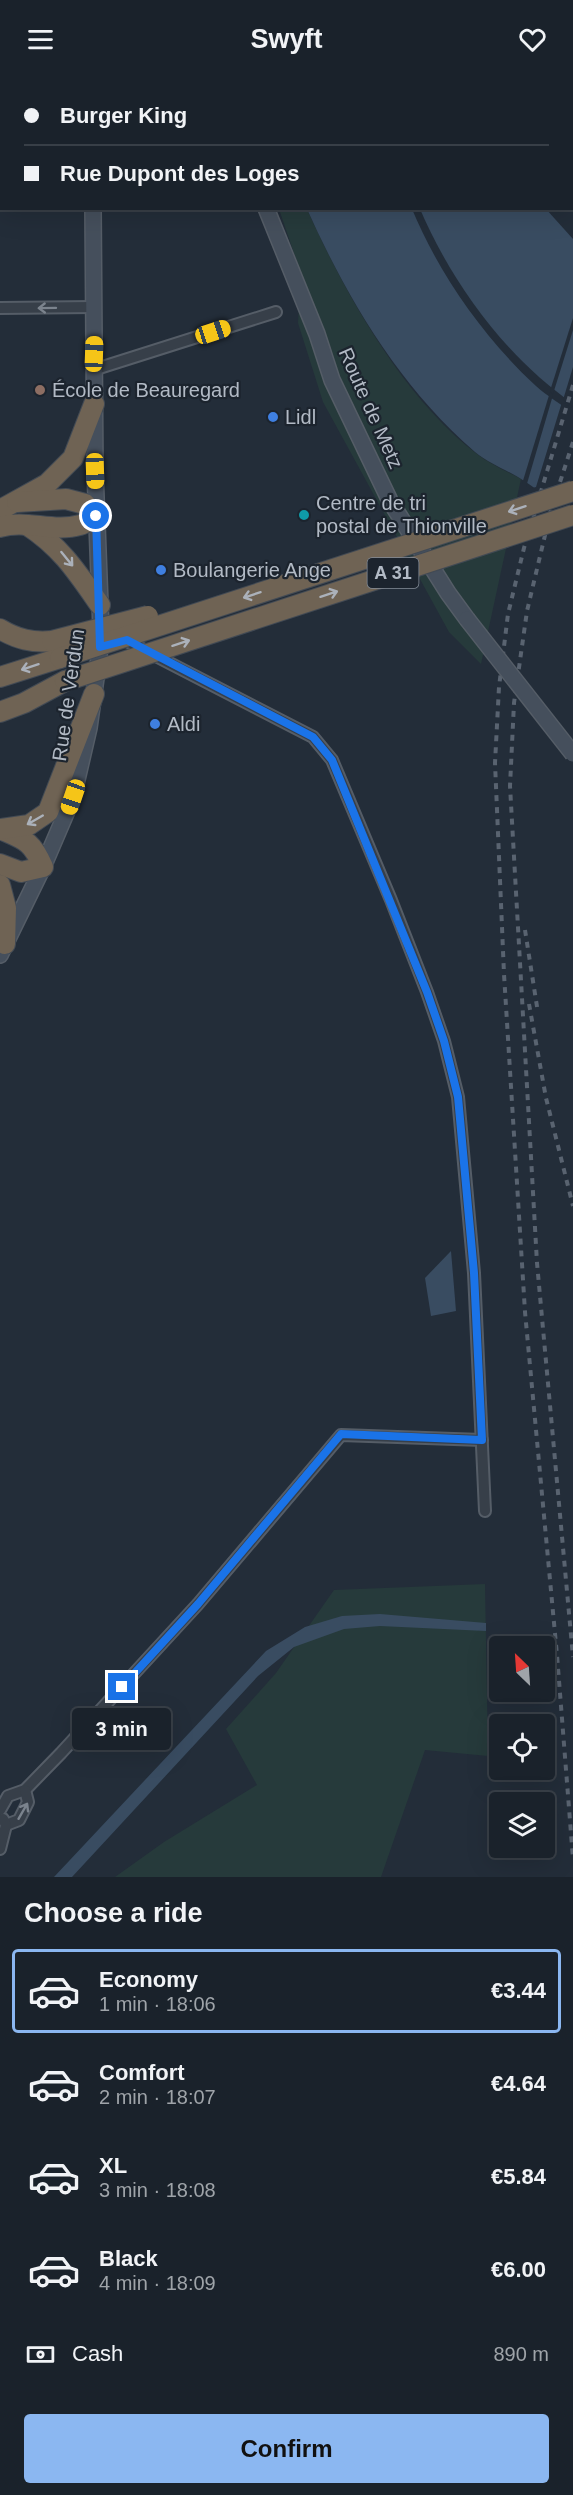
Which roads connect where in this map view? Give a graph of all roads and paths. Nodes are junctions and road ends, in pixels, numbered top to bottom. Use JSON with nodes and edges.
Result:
{"nodes":[{"id":1,"x":93,"y":210,"type":"edge"},
{"id":2,"x":267,"y":210,"type":"edge"},
{"id":3,"x":94,"y":307,"type":"junction"},
{"id":4,"x":0,"y":308,"type":"edge"},
{"id":5,"x":276,"y":312,"type":"dead end"},
{"id":6,"x":93,"y":370,"type":"junction"},
{"id":7,"x":94,"y":404,"type":"junction"},
{"id":8,"x":573,"y":491,"type":"edge"},
{"id":9,"x":8,"y":506,"type":"edge"},
{"id":10,"x":573,"y":515,"type":"edge"},
{"id":11,"x":96,"y":516,"type":"junction"},
{"id":12,"x":25,"y":523,"type":"junction"},
{"id":13,"x":0,"y":527,"type":"edge"},
{"id":14,"x":100,"y":605,"type":"junction"},
{"id":15,"x":0,"y":629,"type":"edge"},
{"id":16,"x":101,"y":630,"type":"junction"},
{"id":17,"x":127,"y":640,"type":"junction"},
{"id":18,"x":100,"y":647,"type":"junction"},
{"id":19,"x":56,"y":650,"type":"junction"},
{"id":20,"x":0,"y":677,"type":"edge"},
{"id":21,"x":65,"y":681,"type":"junction"},
{"id":22,"x":94,"y":694,"type":"junction"},
{"id":23,"x":0,"y":700,"type":"edge"},
{"id":24,"x":0,"y":712,"type":"edge"},
{"id":25,"x":573,"y":753,"type":"edge"},
{"id":26,"x":0,"y":829,"type":"edge"},
{"id":27,"x":0,"y":864,"type":"edge"},
{"id":28,"x":43,"y":867,"type":"junction"},
{"id":29,"x":0,"y":885,"type":"edge"},
{"id":30,"x":2,"y":949,"type":"edge"},
{"id":31,"x":482,"y":1440,"type":"junction"},
{"id":32,"x":486,"y":1511,"type":"dead end"},
{"id":33,"x":25,"y":1790,"type":"junction"},
{"id":34,"x":0,"y":1812,"type":"edge"},
{"id":35,"x":6,"y":1825,"type":"junction"},
{"id":36,"x":0,"y":1849,"type":"edge"}],
"edges":[{"from":1,"to":3,"type":"main road","name":"Rue de Verdun"},
{"from":2,"to":25,"type":"main road","name":"Route de Metz","bridge":true},
{"from":3,"to":4,"type":"street","one_way":true},
{"from":3,"to":6,"type":"main road","name":"Rue de Verdun"},
{"from":5,"to":6,"type":"street"},
{"from":6,"to":7,"type":"main road","name":"Rue de Verdun"},
{"from":7,"to":9,"type":"highway"},
{"from":7,"to":11,"type":"main road","name":"Rue de Verdun"},
{"from":8,"to":19,"type":"highway","number":"A 31","one_way":true,"bridge":true},
{"from":9,"to":11,"type":"highway"},
{"from":21,"to":10,"type":"highway","number":"A 31","one_way":true,"bridge":true},
{"from":11,"to":12,"type":"highway"},
{"from":11,"to":14,"type":"main road","name":"Rue de Verdun"},
{"from":12,"to":13,"type":"highway"},
{"from":12,"to":14,"type":"highway","one_way":true},
{"from":14,"to":16,"type":"main road","name":"Rue de Verdun"},
{"from":15,"to":19,"type":"highway"},
{"from":16,"to":17,"type":"street"},
{"from":16,"to":18,"type":"main road","name":"Rue de Verdun"},
{"from":17,"to":18,"type":"street"},
{"from":17,"to":31,"type":"street"},
{"from":18,"to":22,"type":"main road","name":"Rue de Verdun"},
{"from":19,"to":20,"type":"highway","one_way":true},
{"from":21,"to":23,"type":"highway","number":"A 31"},
{"from":21,"to":24,"type":"highway"},
{"from":22,"to":26,"type":"highway","one_way":true},
{"from":22,"to":28,"type":"main road","name":"Rue de Verdun"},
{"from":26,"to":28,"type":"highway"},
{"from":27,"to":28,"type":"highway"},
{"from":28,"to":30,"type":"main road","name":"Rue de Verdun"},
{"from":29,"to":30,"type":"highway"},
{"from":31,"to":32,"type":"street"},
{"from":31,"to":33,"type":"street"},
{"from":33,"to":34,"type":"street"},
{"from":35,"to":33,"type":"street","one_way":true},
{"from":34,"to":35,"type":"street"},
{"from":35,"to":36,"type":"street"}]}
